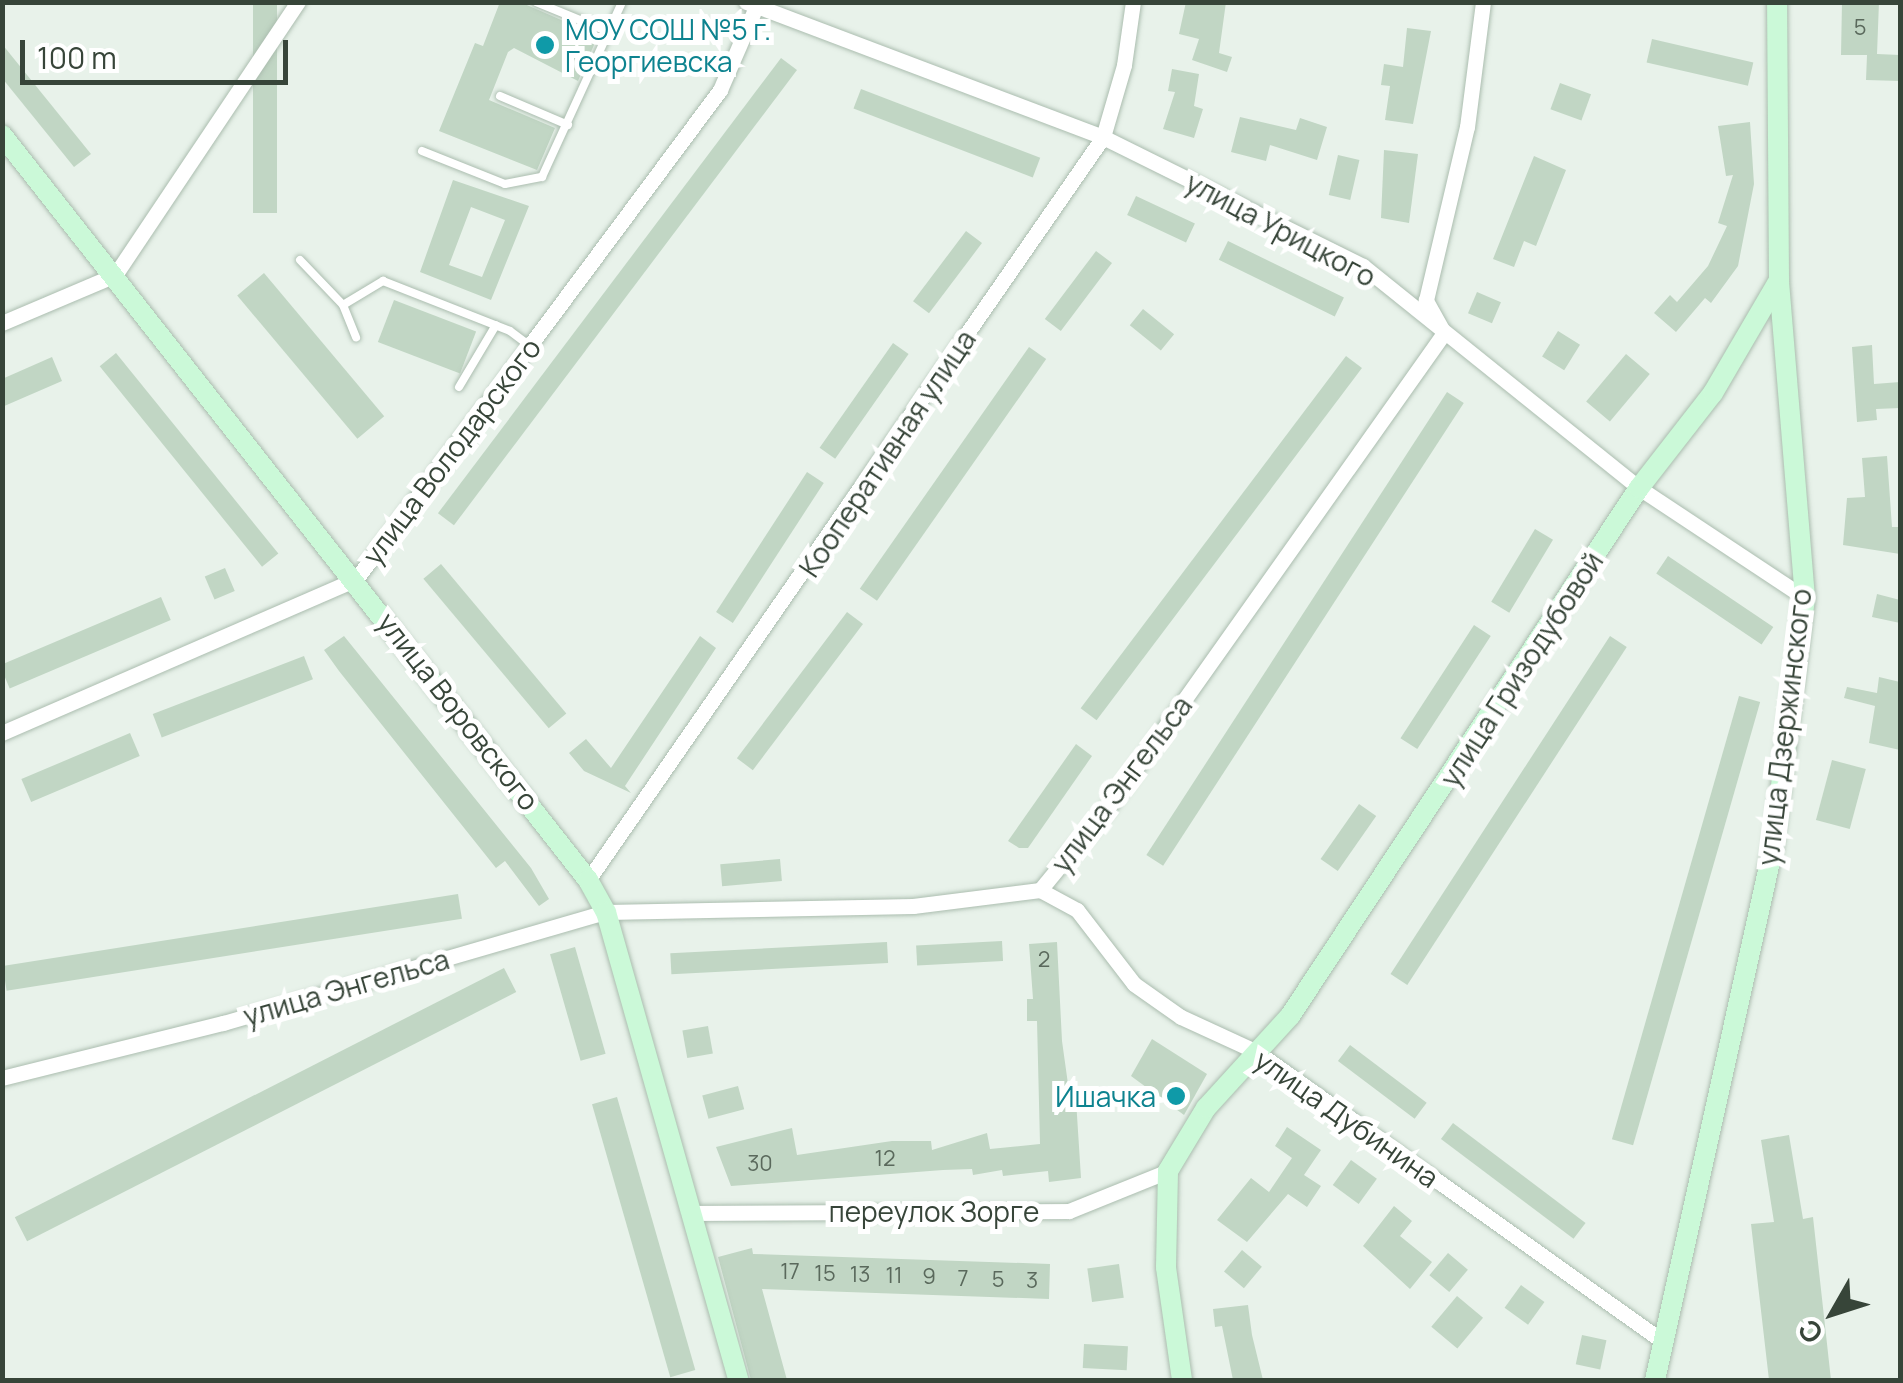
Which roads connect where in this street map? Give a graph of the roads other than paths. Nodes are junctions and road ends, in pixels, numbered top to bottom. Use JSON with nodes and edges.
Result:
{"nodes":[{"id":1,"x":298,"y":2,"type":"edge"},
{"id":2,"x":536,"y":2,"type":"edge"},
{"id":3,"x":622,"y":2,"type":"edge"},
{"id":4,"x":1133,"y":2,"type":"edge"},
{"id":5,"x":1482,"y":2,"type":"edge"},
{"id":6,"x":1774,"y":3,"type":"edge"},
{"id":7,"x":754,"y":4,"type":"edge"},
{"id":8,"x":609,"y":32,"type":"junction"},
{"id":9,"x":500,"y":96,"type":"dead end"},
{"id":10,"x":568,"y":125,"type":"junction"},
{"id":11,"x":2,"y":135,"type":"edge"},
{"id":12,"x":1103,"y":136,"type":"junction"},
{"id":13,"x":422,"y":151,"type":"dead end"},
{"id":14,"x":300,"y":260,"type":"dead end"},
{"id":15,"x":115,"y":275,"type":"junction"},
{"id":16,"x":1779,"y":280,"type":"junction"},
{"id":17,"x":343,"y":306,"type":"junction"},
{"id":18,"x":2,"y":323,"type":"edge"},
{"id":19,"x":496,"y":325,"type":"junction"},
{"id":20,"x":1444,"y":333,"type":"junction"},
{"id":21,"x":356,"y":336,"type":"dead end"},
{"id":22,"x":530,"y":346,"type":"junction"},
{"id":23,"x":460,"y":387,"type":"dead end"},
{"id":24,"x":1639,"y":488,"type":"junction"},
{"id":25,"x":356,"y":580,"type":"junction"},
{"id":26,"x":1805,"y":598,"type":"junction"},
{"id":27,"x":2,"y":733,"type":"edge"},
{"id":28,"x":588,"y":880,"type":"junction"},
{"id":29,"x":1040,"y":890,"type":"junction"},
{"id":30,"x":606,"y":912,"type":"junction"},
{"id":31,"x":1257,"y":1052,"type":"junction"},
{"id":32,"x":2,"y":1078,"type":"edge"},
{"id":33,"x":1168,"y":1171,"type":"junction"},
{"id":34,"x":693,"y":1213,"type":"junction"},
{"id":35,"x":1664,"y":1342,"type":"junction"},
{"id":36,"x":738,"y":1380,"type":"edge"},
{"id":37,"x":1182,"y":1380,"type":"edge"},
{"id":38,"x":1655,"y":1380,"type":"edge"}],
"edges":[{"from":1,"to":15,"type":"street"},
{"from":2,"to":8,"type":"lane"},
{"from":3,"to":8,"type":"lane"},
{"from":4,"to":12,"type":"street","name":"Кооперативная улица"},
{"from":5,"to":20,"type":"street"},
{"from":6,"to":16,"type":"street","name":"улица Дзержинского"},
{"from":7,"to":12,"type":"street","name":"улица Урицкого"},
{"from":7,"to":22,"type":"street","name":"улица Володарского"},
{"from":8,"to":10,"type":"lane"},
{"from":9,"to":10,"type":"lane"},
{"from":10,"to":13,"type":"lane"},
{"from":11,"to":15,"type":"street","name":"улица Воровского"},
{"from":12,"to":20,"type":"street","name":"улица Урицкого"},
{"from":12,"to":28,"type":"street","name":"Кооперативная улица"},
{"from":14,"to":17,"type":"lane"},
{"from":15,"to":18,"type":"street"},
{"from":15,"to":25,"type":"street","name":"улица Воровского"},
{"from":16,"to":24,"type":"street","name":"улица Гризодубовой"},
{"from":16,"to":26,"type":"street","name":"улица Дзержинского"},
{"from":17,"to":19,"type":"lane"},
{"from":17,"to":21,"type":"lane"},
{"from":19,"to":22,"type":"lane"},
{"from":19,"to":23,"type":"lane"},
{"from":20,"to":24,"type":"street","name":"улица Урицкого"},
{"from":20,"to":29,"type":"street","name":"улица Энгельса"},
{"from":22,"to":25,"type":"street","name":"улица Володарского"},
{"from":24,"to":26,"type":"street","name":"улица Урицкого"},
{"from":24,"to":31,"type":"street","name":"улица Гризодубовой"},
{"from":25,"to":27,"type":"street","name":"улица Володарского"},
{"from":25,"to":28,"type":"street","name":"улица Воровского"},
{"from":26,"to":35,"type":"street","name":"улица Дзержинского"},
{"from":28,"to":30,"type":"street","name":"улица Воровского"},
{"from":29,"to":30,"type":"street","name":"улица Энгельса"},
{"from":29,"to":31,"type":"street","name":"улица Дубинина"},
{"from":30,"to":32,"type":"street","name":"улица Энгельса"},
{"from":30,"to":34,"type":"street","name":"улица Воровского"},
{"from":31,"to":33,"type":"street","name":"улица Гризодубовой"},
{"from":31,"to":35,"type":"street","name":"улица Дубинина"},
{"from":33,"to":34,"type":"street","name":"переулок Зорге"},
{"from":33,"to":37,"type":"street"},
{"from":34,"to":36,"type":"street","name":"улица Воровского"},
{"from":35,"to":38,"type":"street","name":"улица Дзержинского"}]}
